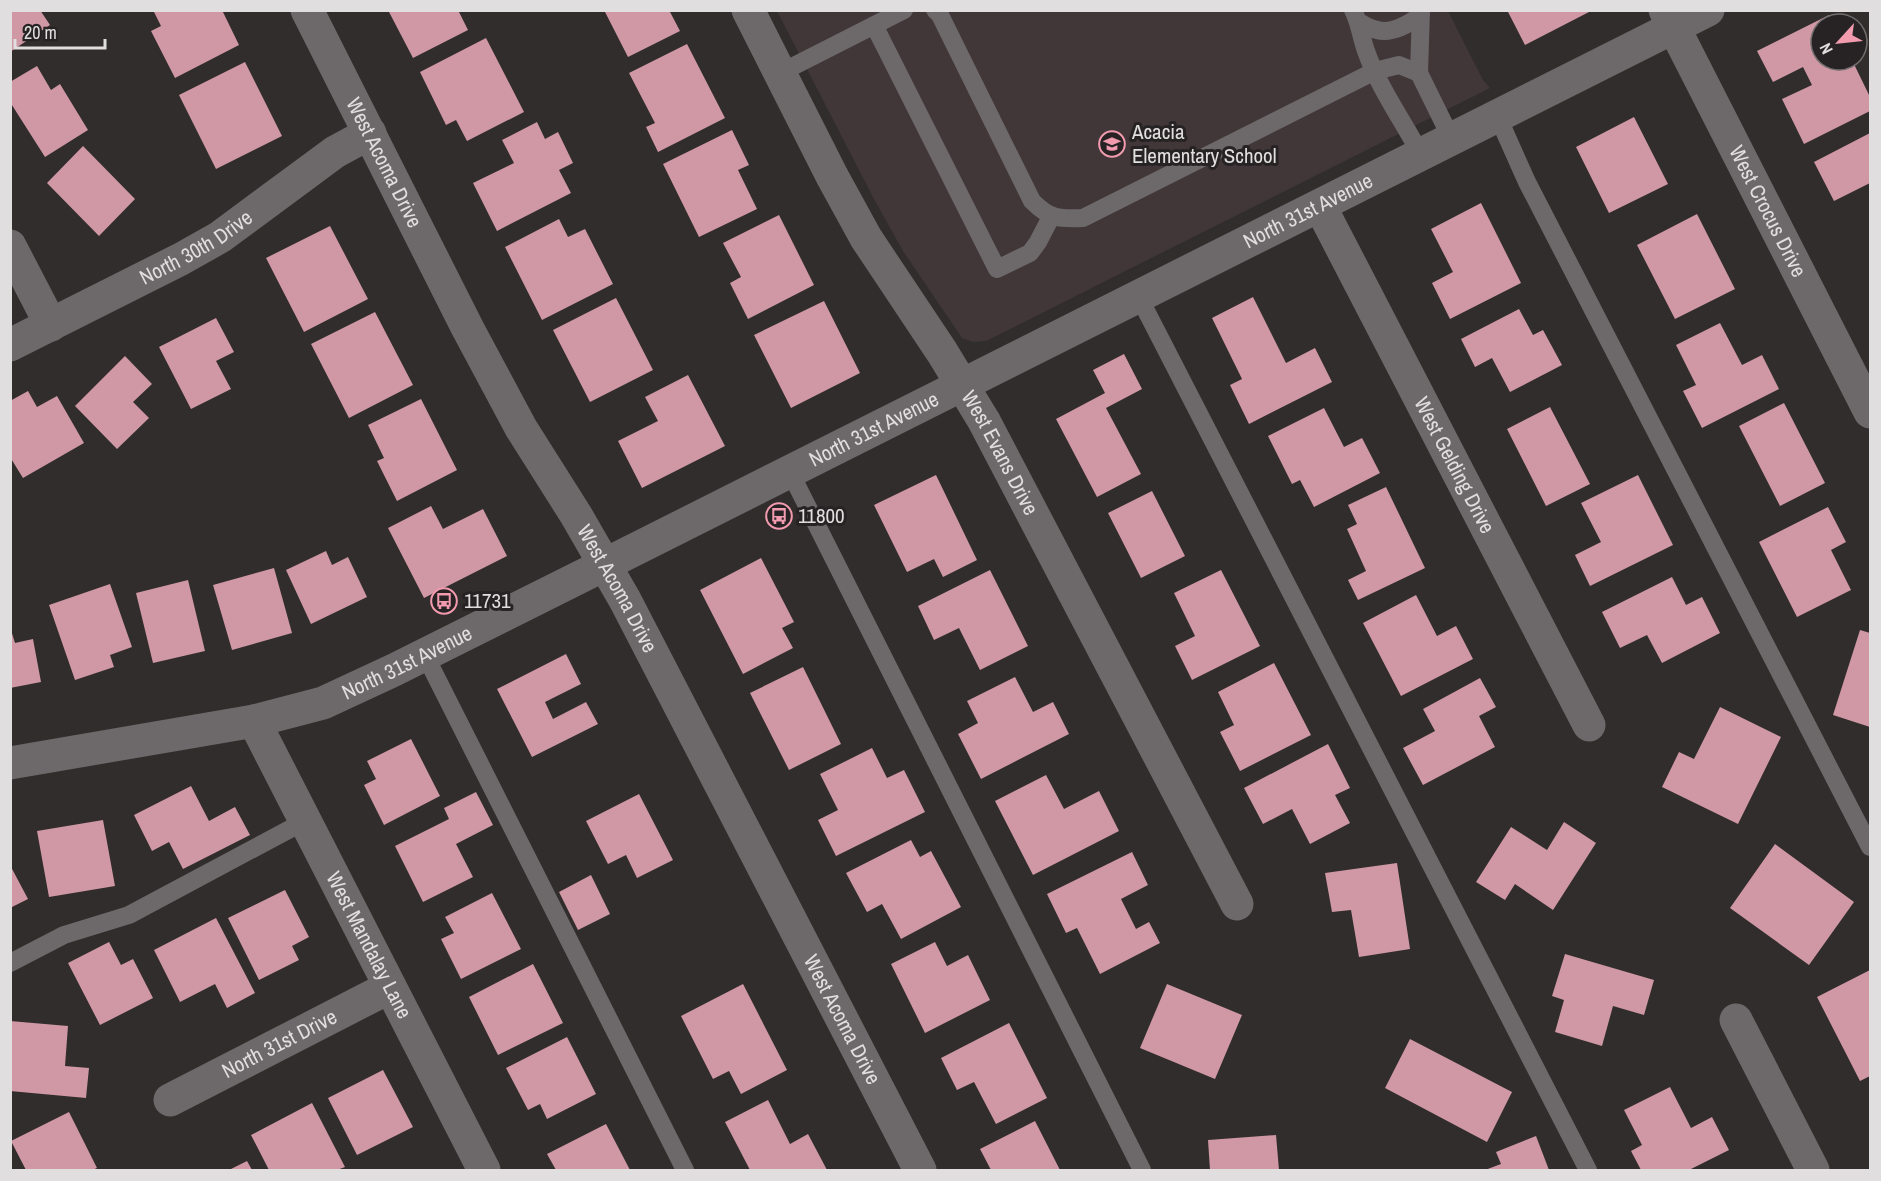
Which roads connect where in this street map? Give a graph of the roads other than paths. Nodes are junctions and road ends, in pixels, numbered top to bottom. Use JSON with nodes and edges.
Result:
{"nodes":[{"id":1,"x":307,"y":10,"type":"edge"},
{"id":2,"x":748,"y":10,"type":"edge"},
{"id":3,"x":904,"y":10,"type":"edge"},
{"id":4,"x":934,"y":10,"type":"edge"},
{"id":5,"x":1708,"y":10,"type":"edge"},
{"id":6,"x":1421,"y":13,"type":"edge"},
{"id":7,"x":1356,"y":16,"type":"edge"},
{"id":8,"x":1669,"y":19,"type":"edge"},
{"id":9,"x":874,"y":25,"type":"junction"},
{"id":10,"x":1375,"y":71,"type":"junction"},
{"id":11,"x":1419,"y":72,"type":"junction"},
{"id":12,"x":780,"y":74,"type":"junction"},
{"id":13,"x":1498,"y":117,"type":"junction"},
{"id":14,"x":370,"y":133,"type":"junction"},
{"id":15,"x":1452,"y":140,"type":"junction"},
{"id":16,"x":1421,"y":155,"type":"junction"},
{"id":17,"x":1320,"y":206,"type":"junction"},
{"id":18,"x":1051,"y":217,"type":"junction"},
{"id":19,"x":10,"y":246,"type":"edge"},
{"id":20,"x":1138,"y":297,"type":"junction"},
{"id":21,"x":51,"y":325,"type":"junction"},
{"id":22,"x":10,"y":345,"type":"edge"},
{"id":23,"x":963,"y":386,"type":"junction"},
{"id":24,"x":1870,"y":412,"type":"edge"},
{"id":25,"x":790,"y":472,"type":"junction"},
{"id":26,"x":604,"y":566,"type":"junction"},
{"id":27,"x":425,"y":655,"type":"junction"},
{"id":28,"x":254,"y":721,"type":"junction"},
{"id":29,"x":1589,"y":724,"type":"dead end"},
{"id":30,"x":10,"y":763,"type":"edge"},
{"id":31,"x":305,"y":821,"type":"junction"},
{"id":32,"x":1870,"y":847,"type":"edge"},
{"id":33,"x":1237,"y":904,"type":"dead end"},
{"id":34,"x":10,"y":963,"type":"edge"},
{"id":35,"x":390,"y":987,"type":"junction"},
{"id":36,"x":1736,"y":1020,"type":"dead end"},
{"id":37,"x":170,"y":1100,"type":"dead end"},
{"id":38,"x":475,"y":1167,"type":"edge"},
{"id":39,"x":685,"y":1170,"type":"edge"},
{"id":40,"x":920,"y":1170,"type":"edge"},
{"id":41,"x":1143,"y":1170,"type":"edge"},
{"id":42,"x":1588,"y":1170,"type":"edge"},
{"id":43,"x":1813,"y":1170,"type":"edge"}],
"edges":[{"from":1,"to":14,"type":"street","name":"West Acoma Drive"},
{"from":2,"to":12,"type":"street","name":"West Evans Drive"},
{"from":3,"to":9,"type":"lane"},
{"from":4,"to":18,"type":"lane"},
{"from":5,"to":8,"type":"street","name":"North 31st Avenue"},
{"from":6,"to":7,"type":"lane"},
{"from":6,"to":11,"type":"lane"},
{"from":7,"to":10,"type":"lane"},
{"from":8,"to":13,"type":"street","name":"North 31st Avenue"},
{"from":8,"to":24,"type":"street","name":"West Crocus Drive"},
{"from":9,"to":12,"type":"lane"},
{"from":9,"to":18,"type":"lane"},
{"from":10,"to":11,"type":"lane"},
{"from":10,"to":16,"type":"lane"},
{"from":10,"to":18,"type":"lane"},
{"from":11,"to":15,"type":"lane"},
{"from":12,"to":23,"type":"street","name":"West Evans Drive"},
{"from":13,"to":15,"type":"street","name":"North 31st Avenue"},
{"from":13,"to":32,"type":"lane"},
{"from":14,"to":21,"type":"street","name":"North 30th Drive"},
{"from":14,"to":26,"type":"street","name":"West Acoma Drive"},
{"from":15,"to":16,"type":"street","name":"North 31st Avenue"},
{"from":16,"to":17,"type":"street","name":"North 31st Avenue"},
{"from":17,"to":20,"type":"street","name":"North 31st Avenue"},
{"from":17,"to":29,"type":"street","name":"West Gelding Drive"},
{"from":19,"to":21,"type":"street"},
{"from":20,"to":23,"type":"street","name":"North 31st Avenue"},
{"from":20,"to":42,"type":"lane"},
{"from":21,"to":22,"type":"street","name":"North 30th Drive"},
{"from":23,"to":25,"type":"street","name":"North 31st Avenue"},
{"from":23,"to":33,"type":"street","name":"West Evans Drive"},
{"from":25,"to":26,"type":"street","name":"North 31st Avenue"},
{"from":25,"to":41,"type":"lane"},
{"from":26,"to":27,"type":"street","name":"North 31st Avenue"},
{"from":26,"to":40,"type":"street","name":"West Acoma Drive"},
{"from":27,"to":28,"type":"street","name":"North 31st Avenue"},
{"from":27,"to":39,"type":"lane"},
{"from":28,"to":30,"type":"street","name":"North 31st Avenue"},
{"from":28,"to":31,"type":"street","name":"West Mandalay Lane"},
{"from":31,"to":34,"type":"lane"},
{"from":31,"to":35,"type":"street","name":"West Mandalay Lane"},
{"from":35,"to":37,"type":"street","name":"North 31st Drive"},
{"from":35,"to":38,"type":"street","name":"West Mandalay Lane"},
{"from":36,"to":43,"type":"street"}]}
